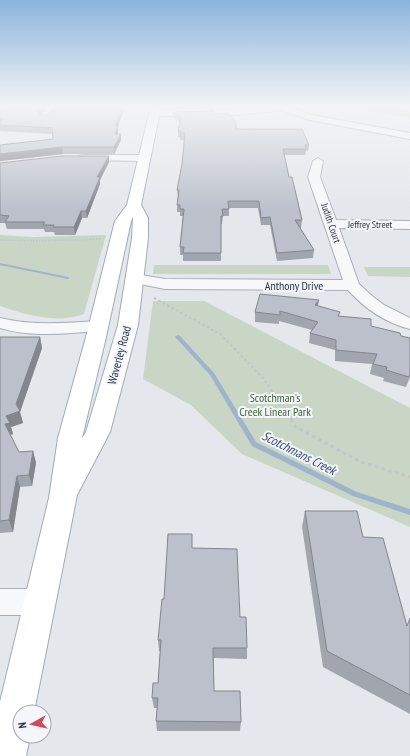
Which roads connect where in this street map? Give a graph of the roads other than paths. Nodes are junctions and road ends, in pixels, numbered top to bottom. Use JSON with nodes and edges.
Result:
{"nodes":[{"id":1,"x":148,"y":141,"type":"edge"},
{"id":2,"x":71,"y":158,"type":"edge"},
{"id":3,"x":145,"y":158,"type":"junction"},
{"id":4,"x":318,"y":161,"type":"dead end"},
{"id":5,"x":134,"y":205,"type":"junction"},
{"id":6,"x":331,"y":224,"type":"junction"},
{"id":7,"x":410,"y":225,"type":"edge"},
{"id":8,"x":134,"y":285,"type":"junction"},
{"id":9,"x":352,"y":285,"type":"junction"},
{"id":10,"x":0,"y":323,"type":"edge"},
{"id":11,"x":410,"y":324,"type":"edge"},
{"id":12,"x":127,"y":329,"type":"junction"},
{"id":13,"x":97,"y":331,"type":"junction"},
{"id":14,"x":63,"y":498,"type":"junction"},
{"id":15,"x":0,"y":602,"type":"edge"},
{"id":16,"x":39,"y":602,"type":"junction"},
{"id":17,"x":7,"y":756,"type":"edge"}],
"edges":[{"from":1,"to":3,"type":"main road","name":"Waverley Road"},
{"from":2,"to":3,"type":"street"},
{"from":3,"to":5,"type":"main road","name":"Waverley Road"},
{"from":4,"to":6,"type":"street","name":"Judith Court"},
{"from":5,"to":8,"type":"main road","name":"Waverley Road"},
{"from":5,"to":13,"type":"main road","name":"Waverley Road"},
{"from":6,"to":7,"type":"street","name":"Jeffrey Street"},
{"from":6,"to":9,"type":"street","name":"Judith Court"},
{"from":8,"to":9,"type":"street","name":"Anthony Drive"},
{"from":8,"to":12,"type":"main road","name":"Waverley Road"},
{"from":9,"to":11,"type":"street"},
{"from":10,"to":13,"type":"street"},
{"from":12,"to":13,"type":"main road"},
{"from":12,"to":14,"type":"main road","name":"Waverley Road"},
{"from":13,"to":14,"type":"main road","name":"Waverley Road"},
{"from":14,"to":16,"type":"main road","name":"Waverley Road"},
{"from":15,"to":16,"type":"street"},
{"from":16,"to":17,"type":"main road","name":"Waverley Road"}]}
